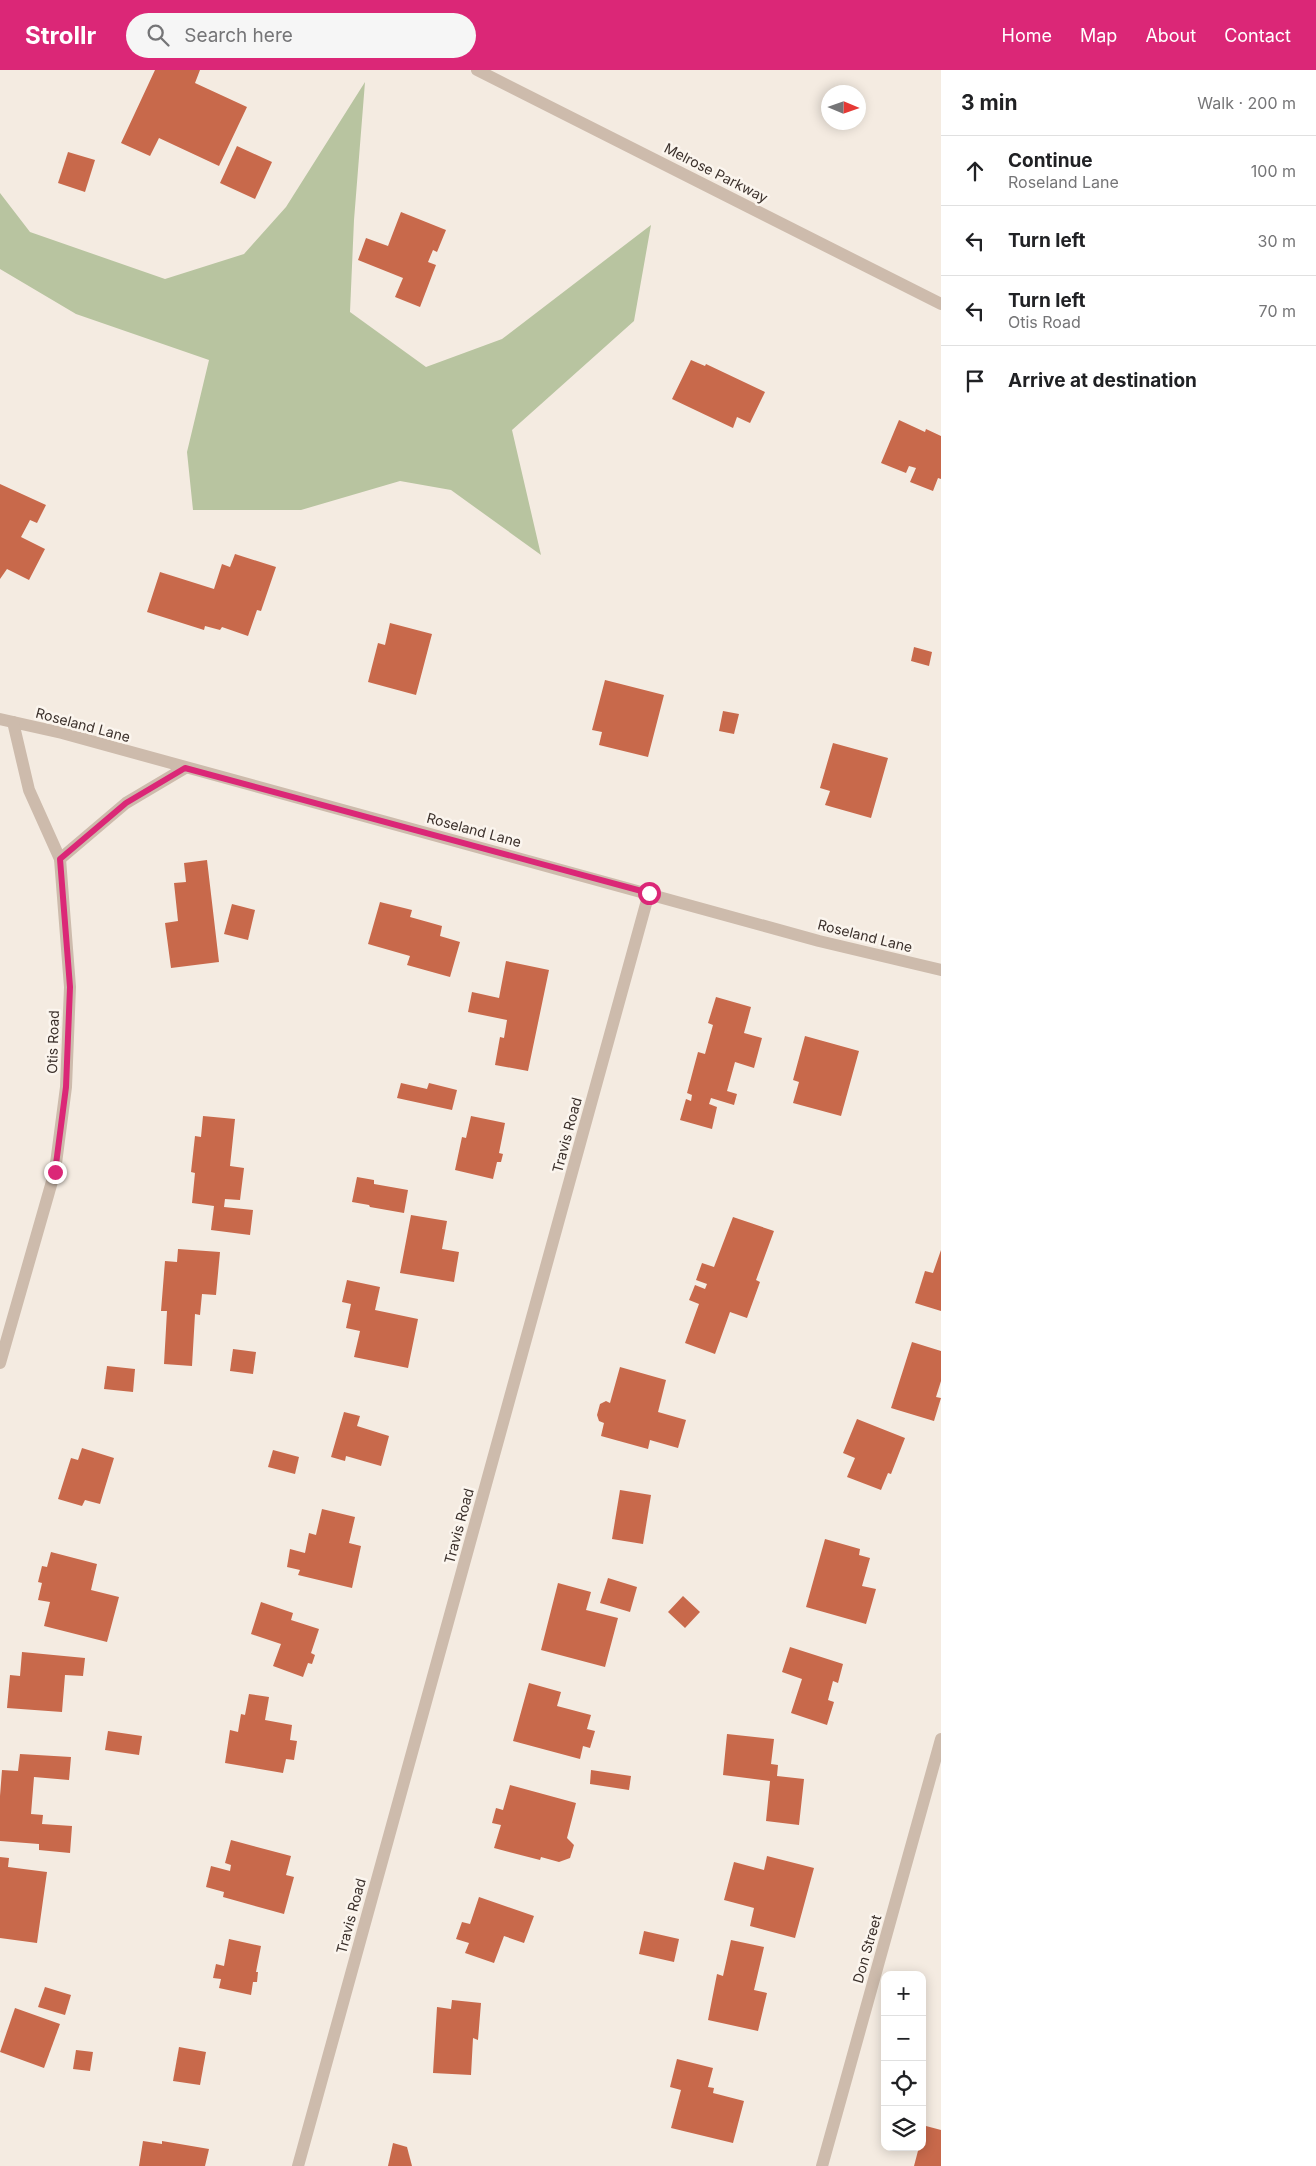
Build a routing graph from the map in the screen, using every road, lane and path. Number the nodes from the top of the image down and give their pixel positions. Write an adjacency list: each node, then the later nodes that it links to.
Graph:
1 (477, 70): 2 (street, Melrose Parkway)
2 (941, 304)
3 (0, 719): 4 (street, Roseland Lane)
4 (13, 722): 5 (street, Roseland Lane); 6 (street, Otis Road)
5 (185, 768): 6 (street); 7 (street, Roseland Lane)
6 (60, 859): 9 (street, Otis Road)
7 (649, 893): 8 (street, Roseland Lane); 11 (street, Travis Road)
8 (941, 970)
9 (0, 1363)
10 (941, 1739): 12 (street, Don Street)
11 (298, 2166)
12 (822, 2166)

